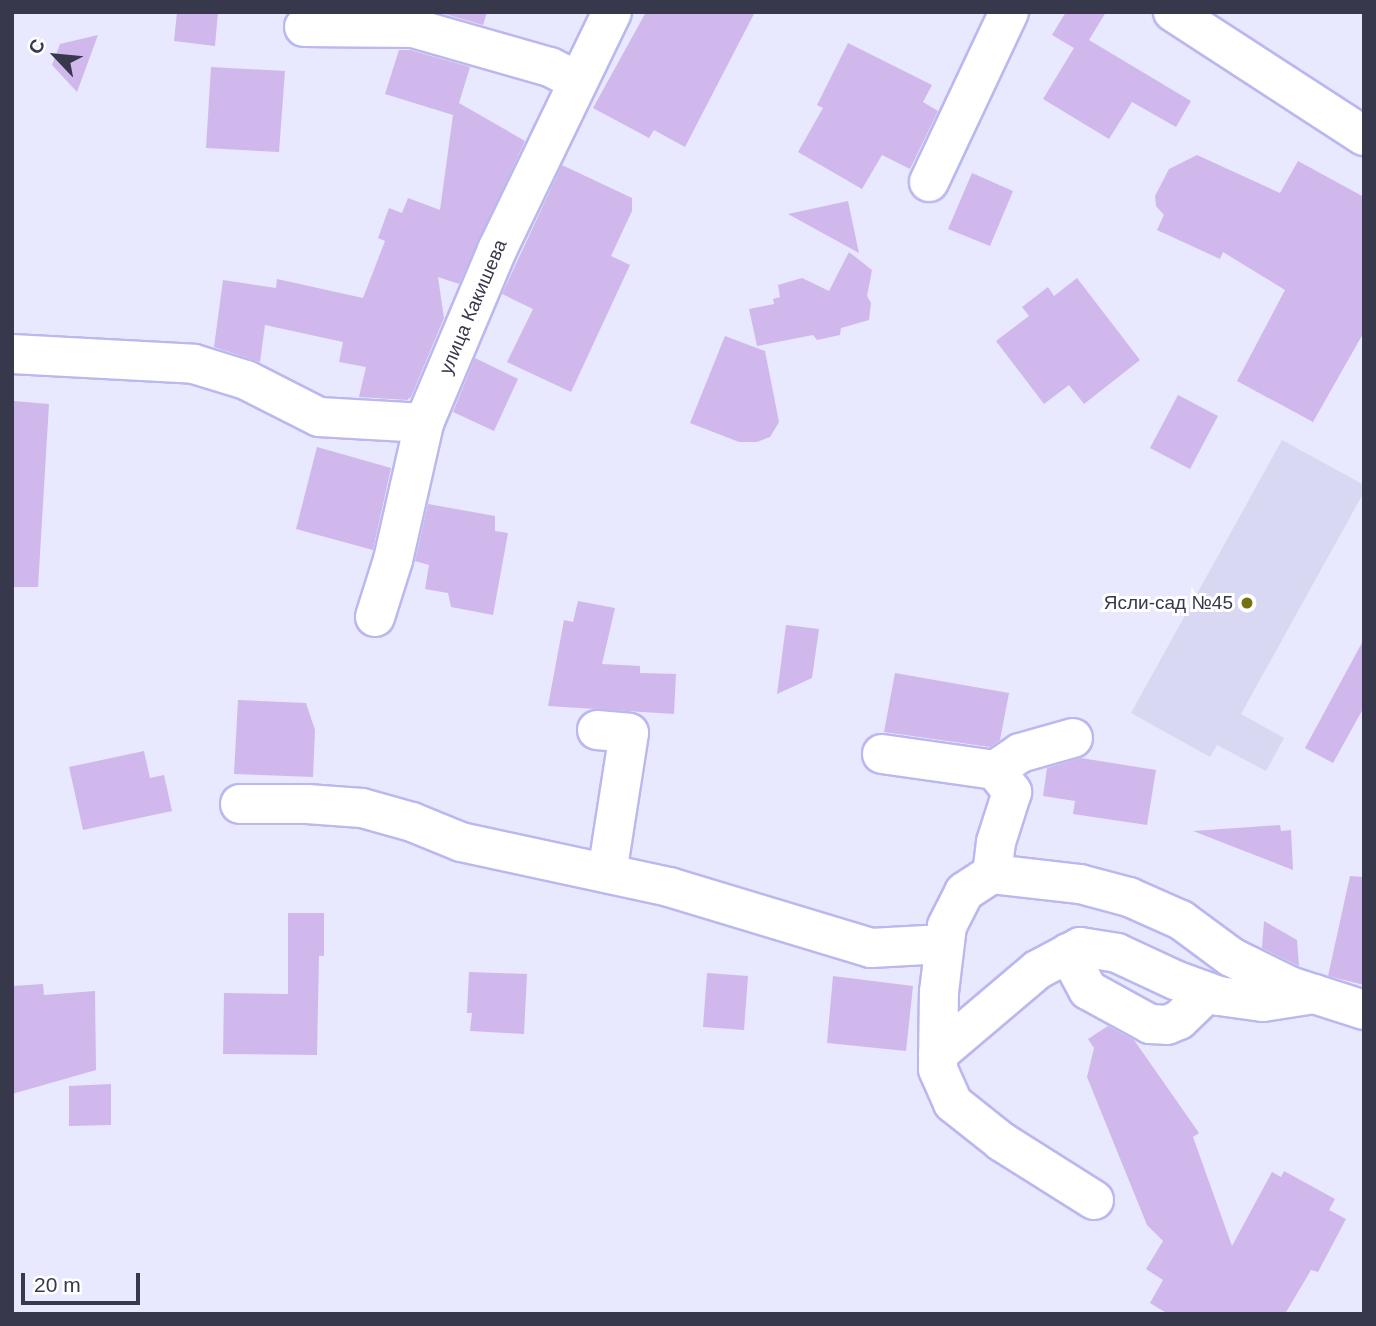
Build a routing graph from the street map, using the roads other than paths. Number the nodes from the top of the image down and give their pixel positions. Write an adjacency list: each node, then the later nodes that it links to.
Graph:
1 (612, 12): 5 (street, улица Какишева)
2 (1009, 12): 7 (street)
3 (1174, 12): 6 (street)
4 (304, 27): 5 (street)
5 (578, 81): 9 (street, улица Какишева)
6 (1364, 136)
7 (929, 182)
8 (12, 354): 9 (street)
9 (424, 423): 10 (street, улица Какишева)
10 (375, 617)
11 (597, 730): 16 (street)
12 (1073, 737): 14 (street)
13 (882, 754): 14 (street)
14 (995, 770): 17 (street)
15 (240, 804): 16 (street)
16 (607, 873): 18 (street)
17 (992, 874): 18 (street); 21 (street)
18 (944, 944): 23 (street)
19 (1068, 953): 20 (street); 20 (street); 23 (street)
20 (1208, 992): 21 (street)
21 (1316, 994): 22 (street)
22 (1364, 1010)
23 (938, 1054): 24 (street)
24 (1094, 1200)

